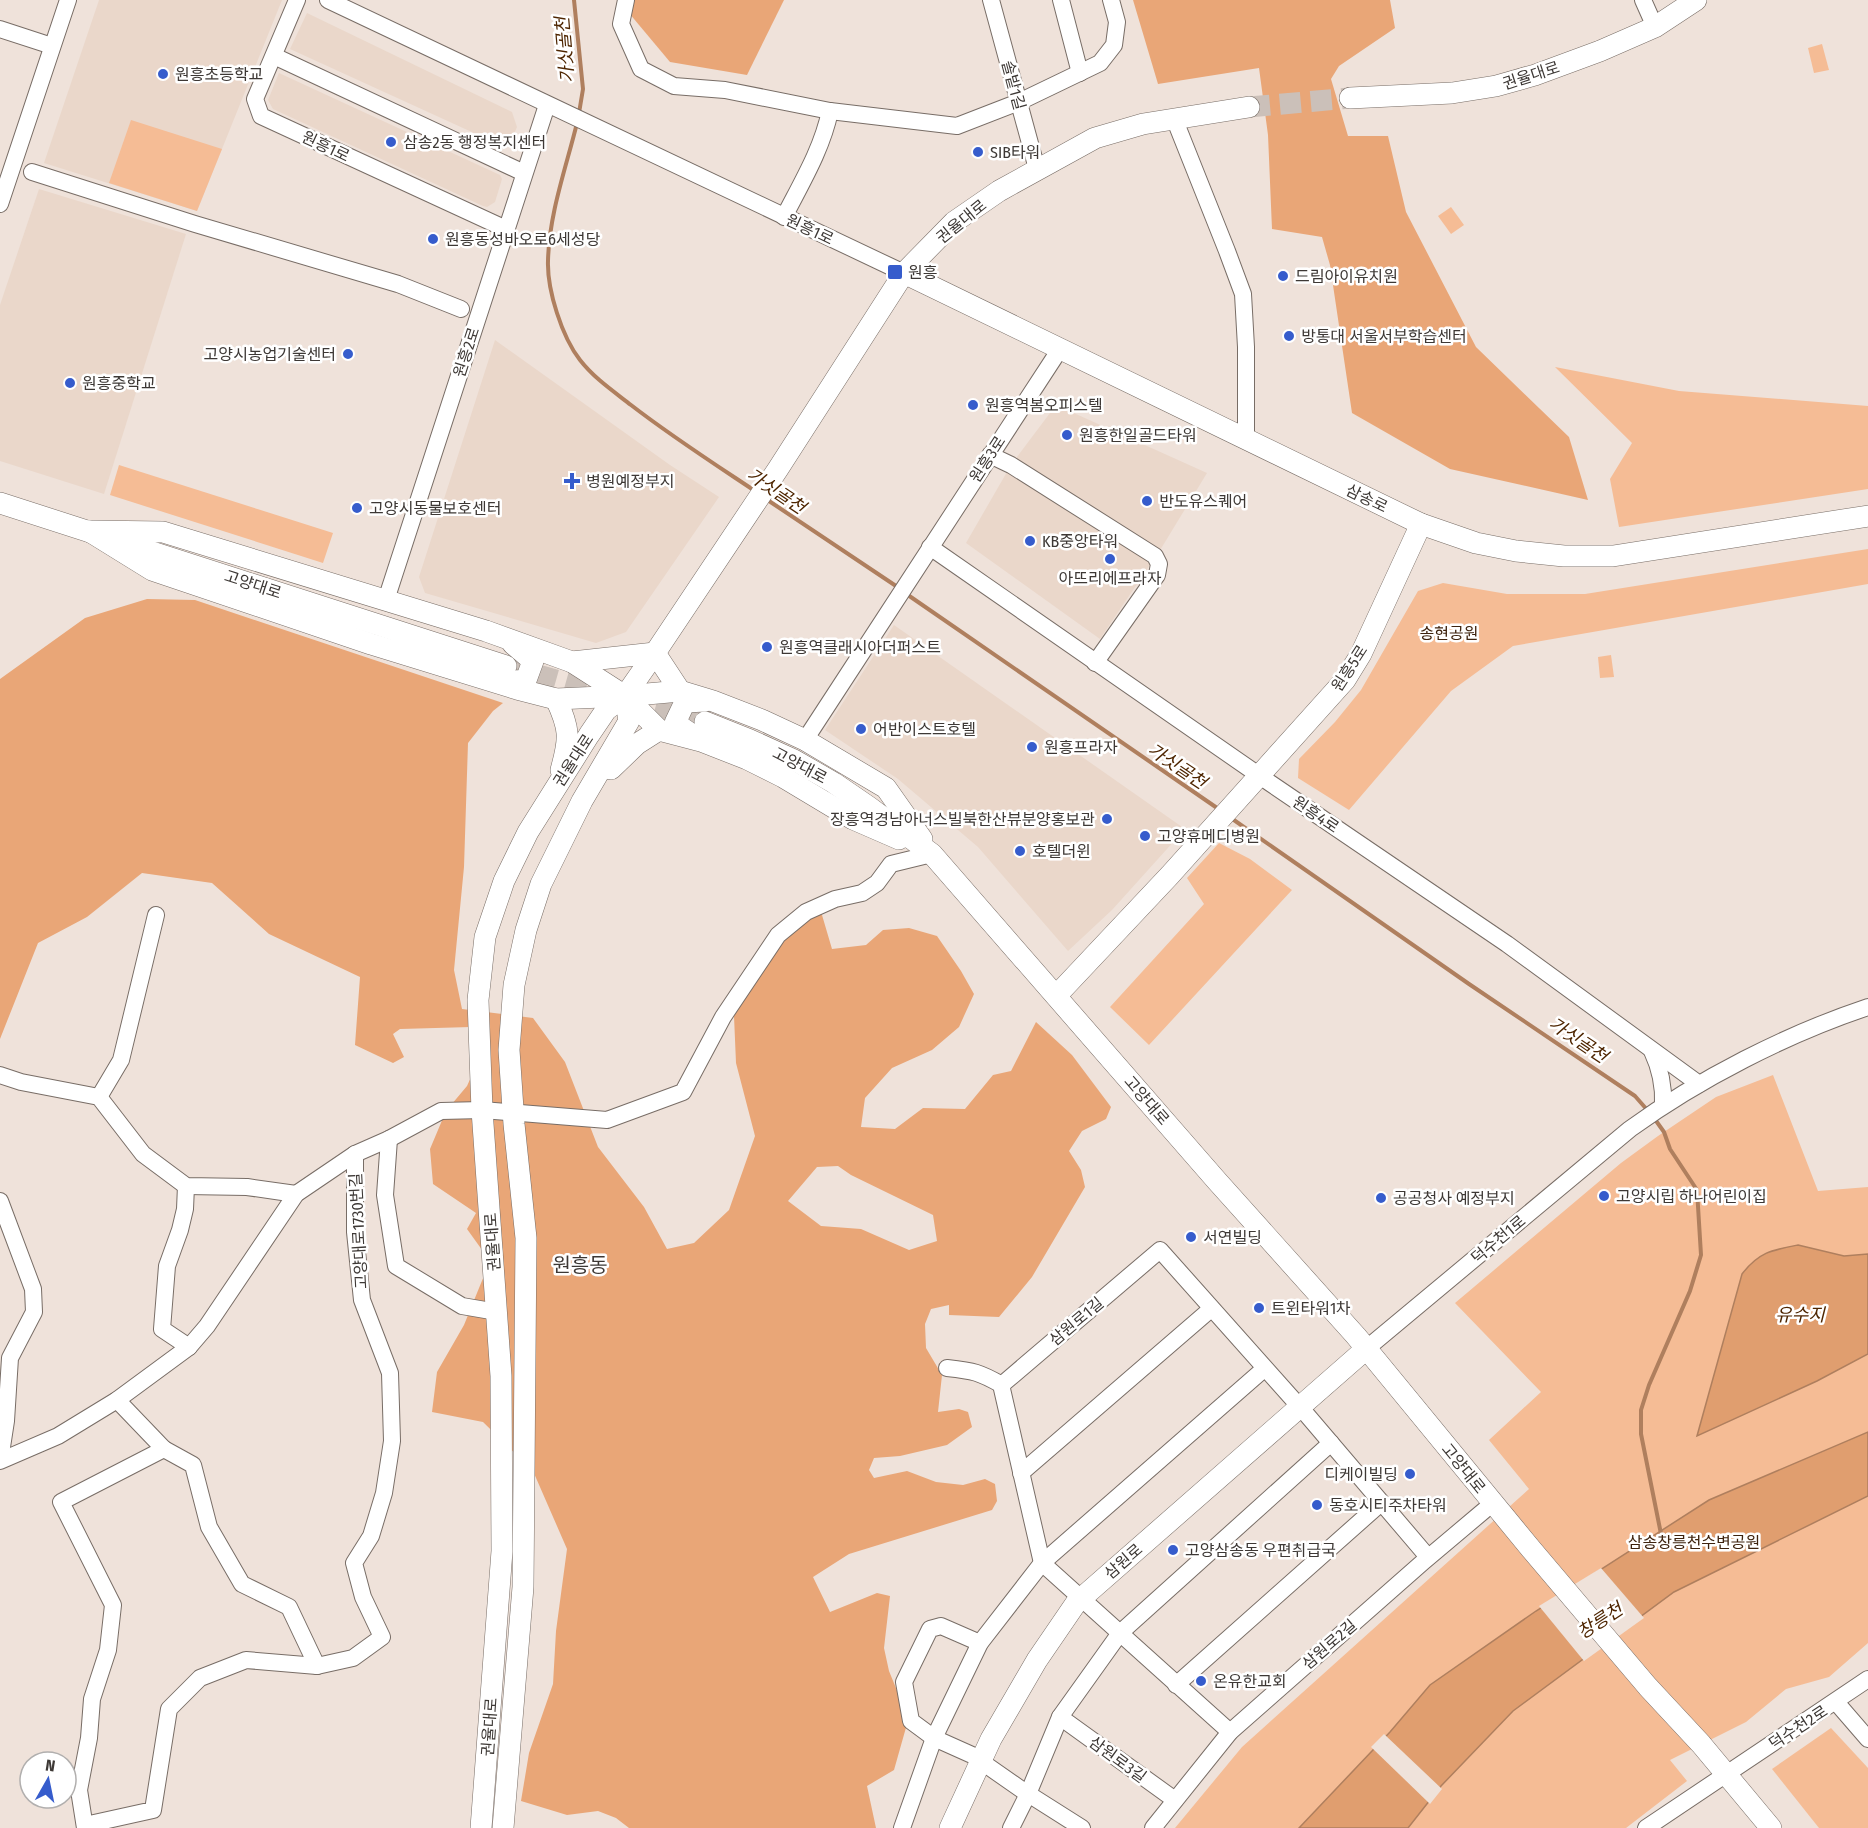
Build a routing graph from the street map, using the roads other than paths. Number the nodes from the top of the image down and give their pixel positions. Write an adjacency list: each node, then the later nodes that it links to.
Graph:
1 (68, 0): 12 (street)
2 (297, 0): 13 (street, 원흥1로)
3 (328, 0): 17 (street)
4 (626, 0): 19 (street)
5 (992, 0): 16 (street, 솔밭1길)
6 (1061, 0): 14 (street)
7 (1111, 0): 14 (street)
8 (1643, 0): 10 (street)
9 (1696, 0): 10 (main road, 권율대로)
10 (1655, 27): 15 (main road, 권율대로)
11 (0, 29): 12 (street)
12 (52, 46): 24 (street)
13 (274, 56): 23 (street); 26 (street, 원흥1로)
14 (1080, 73): 16 (street)
15 (1350, 98)
16 (1019, 102): 19 (street); 21 (street, 솔밭1길)
17 (547, 105): 23 (street, 원흥2로); 25 (street, 원흥1로)
18 (1249, 107): 20 (main road, 권율대로)
19 (830, 111): 25 (street)
20 (1174, 118): 21 (main road, 권율대로); 30 (street)
21 (1037, 169): 27 (main road, 권율대로)
22 (32, 172): 28 (street)
23 (524, 173): 26 (street, 원흥2로)
24 (0, 204)
25 (784, 217): 27 (street, 원흥1로)
26 (506, 229): 37 (street, 원흥2로)
27 (903, 273): 29 (main road, 삼송로); 39 (main road, 권율대로)
28 (461, 309)
29 (1060, 349): 30 (main road, 삼송로); 31 (street, 원흥3로)
30 (1246, 438): 34 (main road, 삼송로)
31 (990, 455): 36 (street, 원흥3로); 41 (street)
32 (0, 503): 35 (main road, 고양대로)
33 (1868, 516): 34 (main road, 삼송로)
34 (1421, 524): 50 (main road, 원흥5로)
35 (89, 531): 37 (main road); 42 (main road, 고양대로)
36 (930, 547): 41 (street, 원흥4로); 49 (street, 원흥3로)
37 (386, 600): 38 (main road)
38 (510, 640): 40 (main road); 42 (main road)
39 (655, 653): 40 (main road); 43 (main road); 44 (main road, 권율대로)
40 (572, 662): 44 (main road)
41 (1095, 663): 50 (street, 원흥4로)
42 (501, 674): 45 (main road, 고양대로)
43 (680, 691): 44 (main road, 고양대로); 46 (main road)
44 (625, 696): 45 (main road, 고양대로); 47 (main road); 51 (main road, 권율대로); 52 (main road, 권율대로)
45 (556, 699): 51 (main road)
46 (713, 701): 48 (main road); 49 (main road)
47 (659, 730): 48 (main road); 52 (main road)
48 (703, 732): 53 (main road, 고양대로)
49 (805, 740): 53 (main road)
50 (1252, 783): 55 (main road, 원흥5로); 57 (street, 원흥4로)
51 (555, 789): 62 (main road, 권율대로)
52 (582, 801): 63 (main road, 권율대로)
53 (932, 854): 55 (main road, 고양대로); 63 (street, 고양대로1730번길)
54 (156, 915): 60 (street)
55 (1057, 995): 72 (main road, 고양대로)
56 (1868, 1007): 59 (street)
57 (1651, 1050): 59 (street, 원흥4로); 61 (street)
58 (0, 1075): 60 (street)
59 (1699, 1084): 61 (street)
60 (99, 1097): 66 (street)
61 (1665, 1099): 72 (street, 덕수천1로)
62 (482, 1110): 63 (street, 고양대로1730번길); 64 (street, 고양대로1730번길); 70 (main road, 권율대로)
63 (513, 1113): 103 (main road, 권율대로)
64 (388, 1139): 65 (street, 고양대로1730번길); 70 (street, 고양대로1730번길)
65 (355, 1154): 67 (street, 고양대로1730번길); 89 (street, 고양대로1730번길)
66 (186, 1186): 67 (street); 71 (street)
67 (296, 1194): 71 (street, 고양대로1730번길)
68 (0, 1202): 80 (street)
69 (1211, 1310): 74 (street, 삼원로1길); 75 (street, 삼원로1길); 81 (street)
70 (497, 1312): 102 (main road, 권율대로)
71 (189, 1347): 76 (street, 고양대로1730번길)
72 (1366, 1349): 77 (main road, 삼원로); 83 (main road, 고양대로)
73 (947, 1368): 75 (street)
74 (1264, 1369): 77 (street, 삼원로1길); 85 (street)
75 (1002, 1385): 81 (street)
76 (117, 1400): 79 (street); 80 (street, 고양대로1730번길)
77 (1300, 1407): 78 (street); 86 (main road, 삼원로)
78 (1331, 1443): 82 (street); 87 (street)
79 (164, 1449): 89 (street); 101 (street, 고양대로1730번길)
80 (0, 1461)
81 (1021, 1473): 85 (street)
82 (1381, 1503): 84 (street); 91 (street)
83 (1492, 1503): 84 (street, 삼원로2길); 98 (main road, 고양대로)
84 (1428, 1557): 94 (street, 삼원로2길)
85 (1042, 1563): 86 (street); 88 (street)
86 (1081, 1598): 87 (street); 97 (main road, 삼원로)
87 (1120, 1633): 91 (street); 93 (street)
88 (980, 1643): 95 (street); 95 (street)
89 (317, 1666): 101 (street, 고양대로1730번길)
90 (1868, 1679): 92 (street, 덕수천2로)
91 (1176, 1685): 94 (street)
92 (1836, 1702): 96 (street); 98 (street, 덕수천2로)
93 (1060, 1717): 99 (street); 100 (street, 삼원로3길)
94 (1230, 1732): 100 (street)
95 (934, 1738): 97 (street); 104 (street)
96 (1868, 1739)
97 (979, 1761): 99 (street); 105 (main road, 삼원로)
98 (1726, 1773): 109 (street, 덕수천2로); 110 (main road)
99 (1028, 1794): 106 (street); 107 (street)
100 (1175, 1800): 108 (street)
101 (85, 1826)
102 (481, 1828)
103 (503, 1828)
104 (902, 1828)
105 (950, 1828)
106 (1011, 1828)
107 (1082, 1828)
108 (1153, 1828)
109 (1646, 1828)
110 (1771, 1828)

